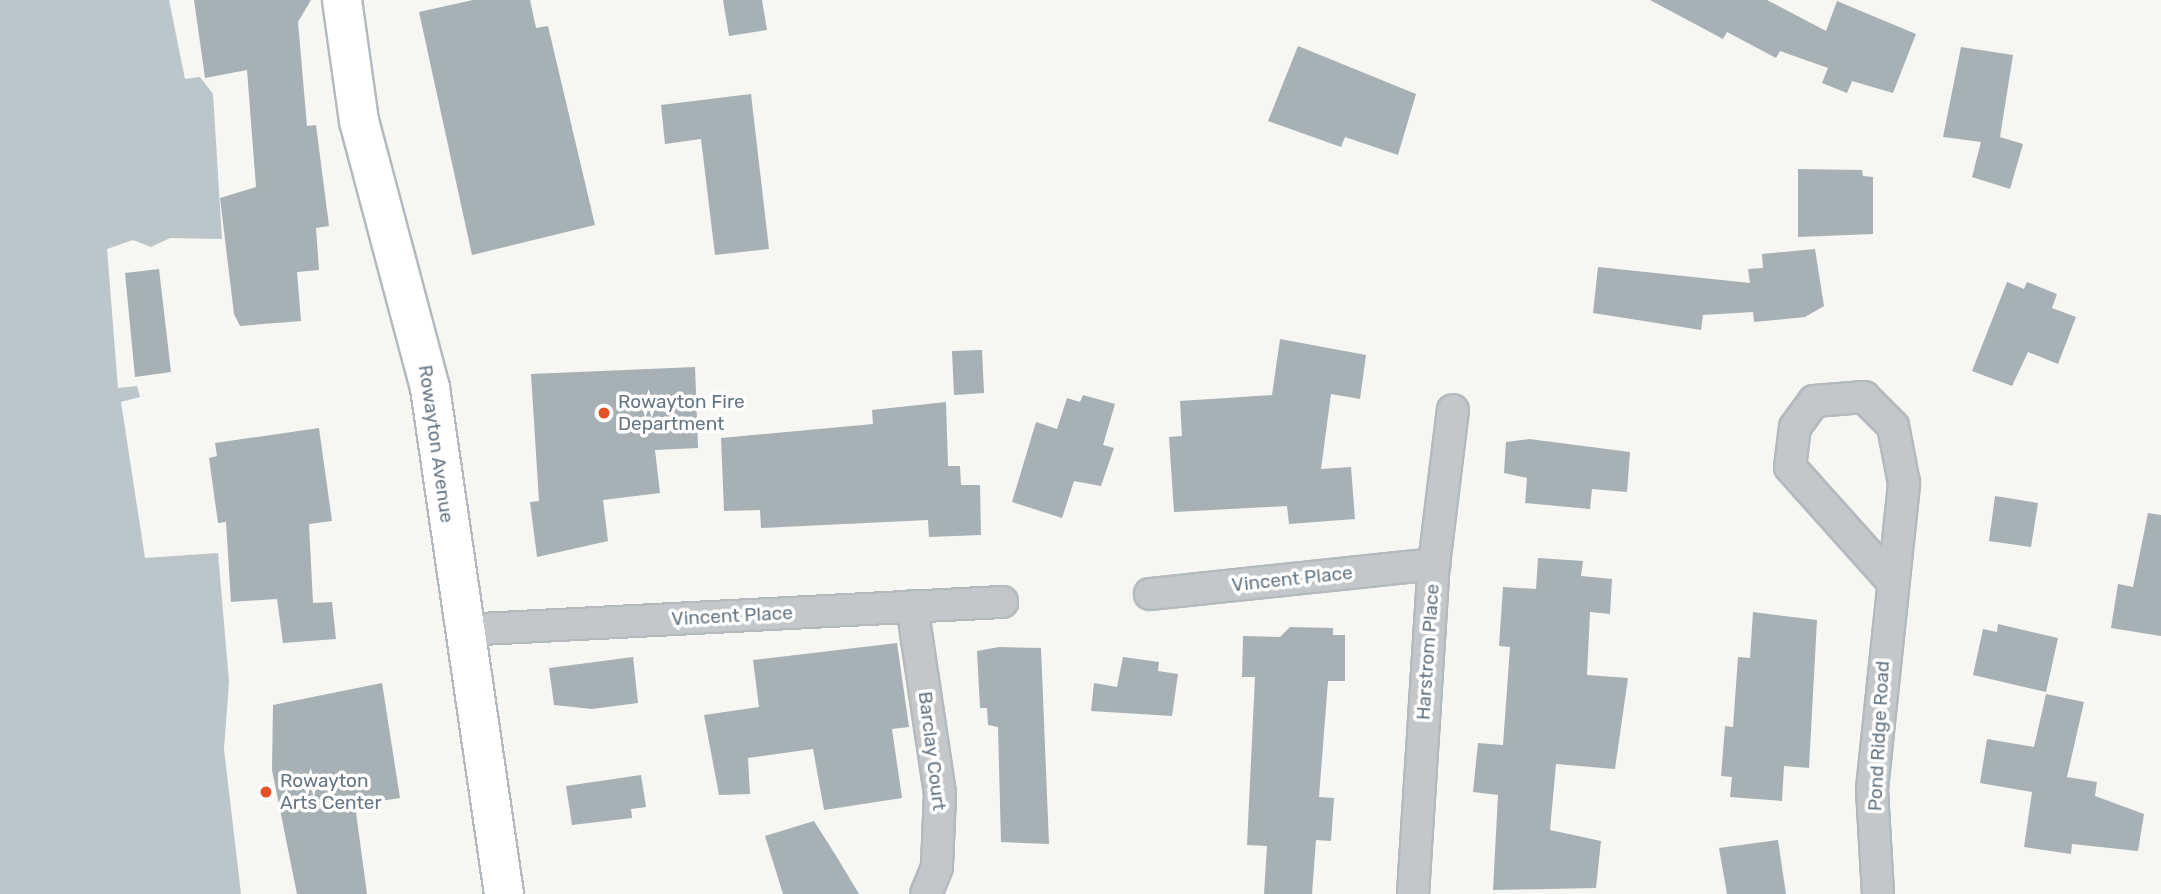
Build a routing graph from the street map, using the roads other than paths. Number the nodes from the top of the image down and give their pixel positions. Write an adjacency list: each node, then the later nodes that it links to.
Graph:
1 (342, 0): 8 (main road, Rowayton Avenue)
2 (1452, 410): 3 (street, Harstrom Place)
3 (1434, 564): 5 (street, Vincent Place); 11 (street, Harstrom Place)
4 (1890, 579): 4 (street, Pond Ridge Road); 12 (street, Pond Ridge Road)
5 (1150, 594)
6 (1002, 602): 7 (street, Vincent Place)
7 (912, 606): 8 (street, Vincent Place); 10 (street, Barclay Court)
8 (461, 630): 9 (main road, Rowayton Avenue)
9 (504, 894)
10 (926, 894)
11 (1413, 894)
12 (1878, 894)

